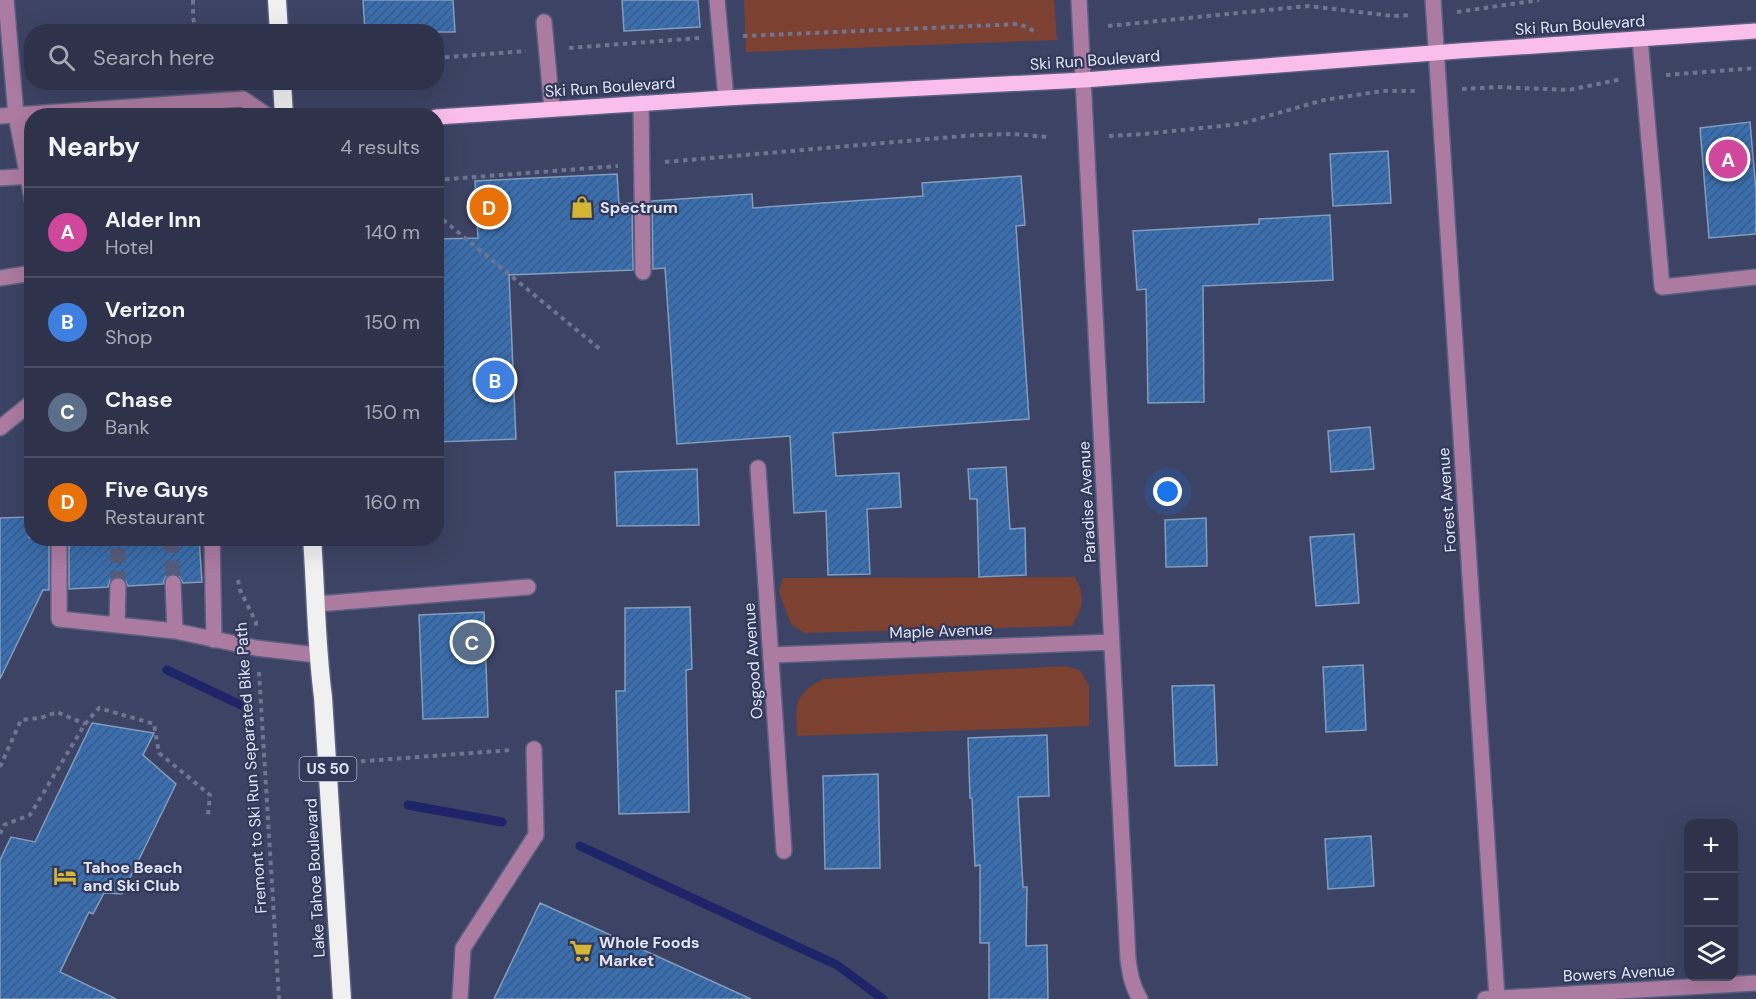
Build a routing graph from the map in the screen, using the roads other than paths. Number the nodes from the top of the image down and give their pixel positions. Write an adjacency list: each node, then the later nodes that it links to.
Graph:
1 (6, 0): 20 (street)
2 (277, 0): 7 (highway)
3 (717, 0): 13 (street)
4 (1079, 0): 11 (street, Paradise Avenue)
5 (1433, 0): 10 (street, Forest Avenue)
6 (544, 22): 18 (street)
7 (278, 24)
8 (1756, 31): 9 (main road, Ski Run Boulevard)
9 (1640, 39): 10 (main road, Ski Run Boulevard); 28 (street)
10 (1438, 53): 11 (main road, Ski Run Boulevard); 50 (street, Forest Avenue)
11 (1084, 80): 13 (main road, Ski Run Boulevard); 43 (street, Paradise Avenue)
12 (282, 90): 17 (highway)
13 (726, 98): 14 (main road, Ski Run Boulevard)
14 (641, 103): 18 (main road, Ski Run Boulevard); 26 (street)
15 (115, 108): 16 (street)
16 (256, 108)
17 (284, 108)
18 (552, 109): 22 (main road, Ski Run Boulevard)
19 (24, 114): 20 (street)
20 (16, 115): 21 (street); 23 (street)
21 (0, 116)
22 (444, 116)
23 (24, 150)
24 (24, 176): 25 (street)
25 (0, 178)
26 (643, 272)
27 (24, 274): 29 (street)
28 (1756, 277)
29 (0, 278)
30 (24, 408): 31 (street)
31 (0, 428)
32 (758, 468): 45 (street, Osgood Avenue)
33 (59, 546): 40 (street)
34 (212, 546): 42 (street)
35 (313, 546): 39 (highway, Lake Tahoe Boulevard / US 50)
36 (173, 584): 41 (street)
37 (118, 586): 40 (street)
38 (528, 586): 39 (street)
39 (317, 604): 44 (highway, Lake Tahoe Boulevard / US 50)
40 (117, 625): 41 (street)
41 (175, 631): 42 (street)
42 (214, 640): 44 (street)
43 (1112, 642): 45 (street, Maple Avenue); 53 (street, Paradise Avenue)
44 (317, 655): 51 (highway, Lake Tahoe Boulevard / US 50)
45 (771, 655): 47 (street, Osgood Avenue)
46 (534, 749): 52 (street)
47 (784, 851)
48 (1756, 983): 49 (street, Bowers Avenue)
49 (1706, 993): 50 (street, Bowers Avenue)
50 (1497, 998): 54 (street, Bowers Avenue)
51 (342, 999)
52 (460, 999)
53 (1140, 999)
54 (1485, 999)

